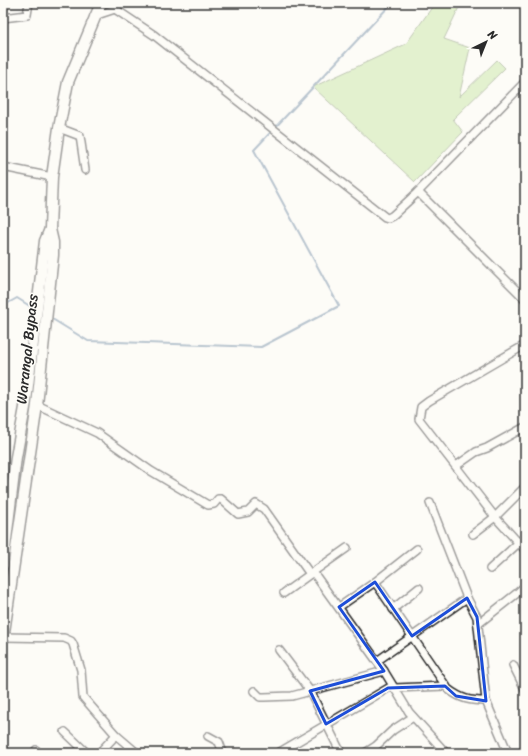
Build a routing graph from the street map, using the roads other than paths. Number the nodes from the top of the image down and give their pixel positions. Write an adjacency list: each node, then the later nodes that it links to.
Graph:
1 (29, 3): 6 (street)
2 (101, 3): 5 (main road, Warangal Bypass)
3 (121, 3): 4 (street)
4 (116, 9): 5 (street); 12 (street)
5 (94, 16): 8 (main road, Warangal Bypass)
6 (3, 18)
7 (525, 82): 12 (street)
8 (59, 128): 10 (street); 11 (main road, Warangal Bypass)
9 (3, 167): 11 (street)
10 (85, 170)
11 (52, 177): 13 (main road, Warangal Bypass)
12 (418, 192): 14 (street)
13 (45, 282): 16 (main road, Warangal Bypass); 28 (main road, Warangal Bypass)
14 (525, 299)
15 (525, 344): 18 (street)
16 (37, 405): 30 (street); 31 (main road, Warangal Bypass)
17 (525, 428): 18 (street)
18 (456, 466): 21 (street)
19 (525, 487): 21 (street)
20 (430, 503): 36 (street)
21 (495, 517): 22 (street); 24 (street)
22 (473, 534)
23 (525, 537): 24 (street)
24 (519, 542): 27 (street); 29 (street)
25 (347, 548): 30 (street)
26 (417, 549): 32 (street)
27 (525, 550)
28 (3, 565)
29 (490, 568)
30 (312, 573): 35 (street); 37 (street)
31 (7, 582): 41 (main road, Warangal Bypass)
32 (375, 582): 37 (street); 38 (street)
33 (525, 586): 39 (street)
34 (419, 588): 38 (street)
35 (284, 592)
36 (467, 598): 39 (street); 40 (street)
37 (339, 608): 43 (street)
38 (393, 609): 40 (street)
39 (478, 624): 51 (street)
40 (412, 636): 43 (street); 46 (street)
41 (3, 638): 55 (street)
42 (279, 650): 50 (street)
43 (377, 661): 45 (street)
44 (513, 665): 48 (street)
45 (384, 671): 47 (street); 50 (street)
46 (446, 686): 47 (street); 51 (street)
47 (393, 687): 52 (street); 53 (street)
48 (525, 689)
49 (254, 691): 50 (street)
50 (310, 692): 53 (street)
51 (486, 701): 65 (street)
52 (413, 716): 57 (street); 64 (street)
53 (326, 724): 62 (street); 63 (street)
54 (65, 732): 58 (street)
55 (116, 735): 59 (street); 60 (street)
56 (208, 736): 61 (street)
57 (442, 752)
58 (86, 753)
59 (99, 753)
60 (137, 753)
61 (223, 753)
62 (278, 753)
63 (341, 753)
64 (365, 753)
65 (508, 753)

